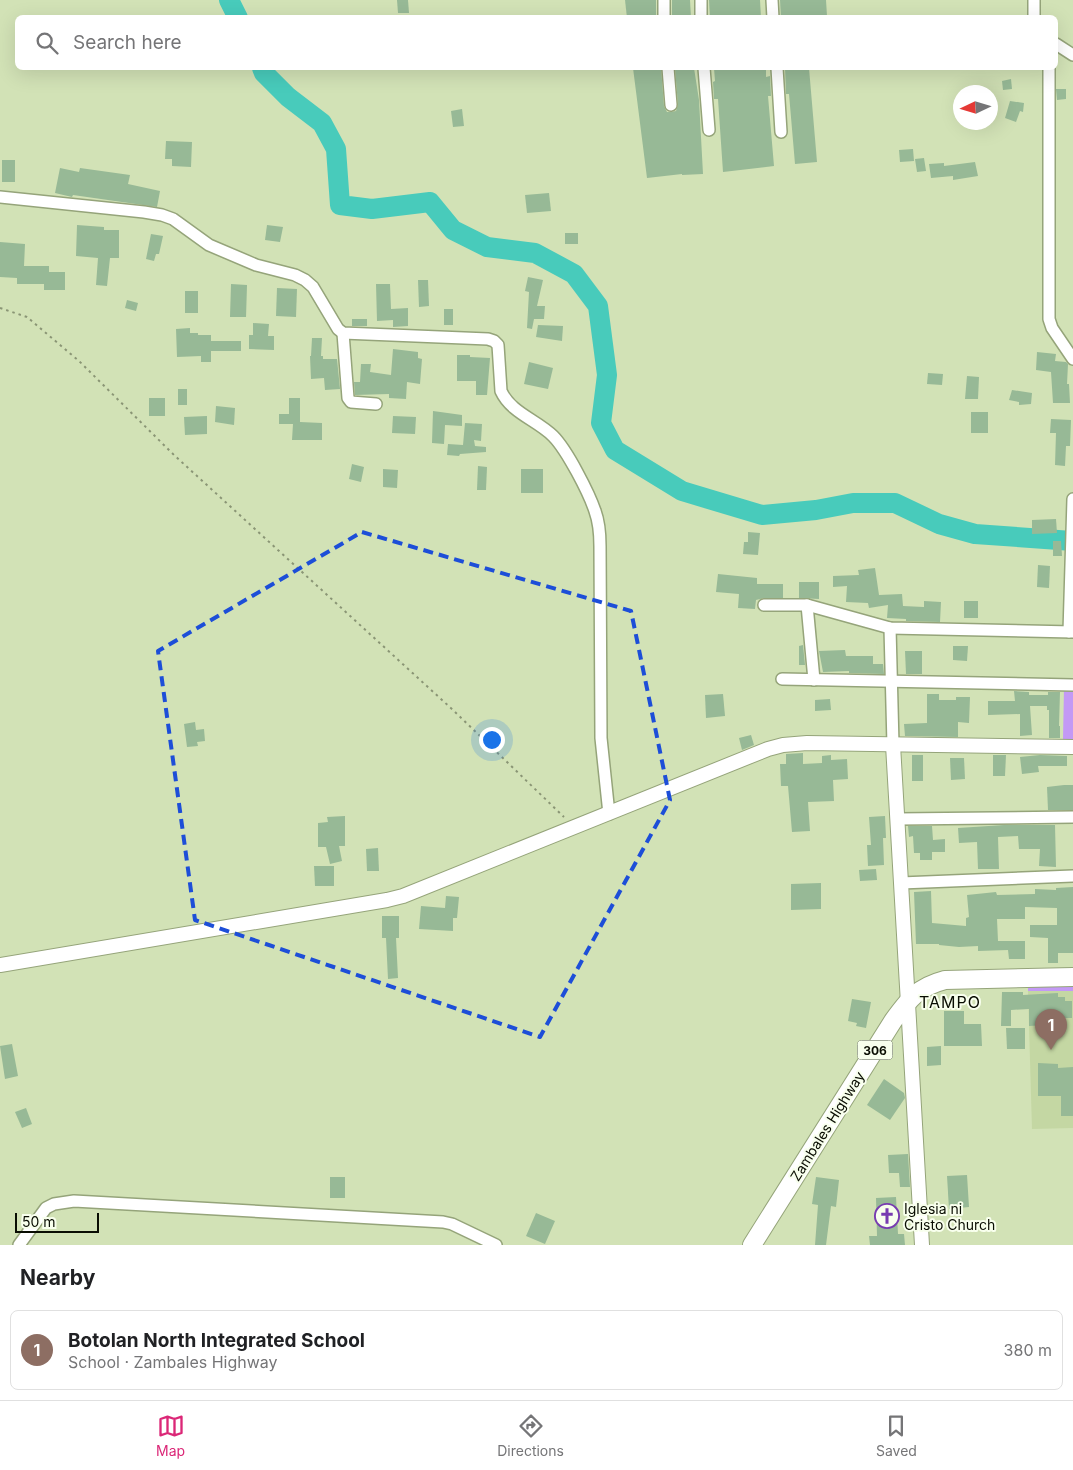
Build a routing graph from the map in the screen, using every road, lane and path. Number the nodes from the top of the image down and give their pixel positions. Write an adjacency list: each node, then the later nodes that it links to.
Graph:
1 (664, 0): 5 (street)
2 (701, 0): 6 (street)
3 (772, 0): 7 (street)
4 (1034, 0): 8 (street)
5 (664, 15)
6 (701, 15)
7 (774, 15)
8 (1034, 15)
9 (1058, 45): 10 (street)
10 (1073, 55)
11 (668, 70): 15 (street)
12 (704, 70): 16 (street)
13 (777, 70): 17 (street)
14 (1049, 70): 21 (street)
15 (671, 105)
16 (709, 130)
17 (781, 132)
18 (0, 198): 20 (street)
19 (0, 308): 39 (path)
20 (343, 333): 22 (street); 36 (street)
21 (1073, 359)
22 (376, 404)
23 (1073, 499): 24 (street)
24 (1072, 527): 25 (street)
25 (1072, 555): 29 (street)
26 (764, 605): 27 (street)
27 (807, 606): 28 (street); 31 (street)
28 (890, 628): 29 (street); 32 (street)
29 (1071, 632)
30 (782, 679): 31 (street)
31 (814, 680): 32 (street)
32 (891, 682): 33 (street); 34 (street)
33 (1073, 685)
34 (893, 745): 35 (street); 36 (street); 38 (street)
35 (1073, 747)
36 (609, 814): 39 (street)
37 (1073, 816): 38 (street)
38 (898, 819): 41 (street)
39 (575, 827): 42 (street)
40 (1073, 876): 41 (street)
41 (901, 883): 44 (street)
42 (0, 965)
43 (1073, 977): 44 (main road, Zambales Highway / 306)
44 (907, 1001): 47 (main road, Zambales Highway / 306); 48 (street)
45 (19, 1245): 46 (street)
46 (496, 1245)
47 (752, 1245)
48 (922, 1245)

